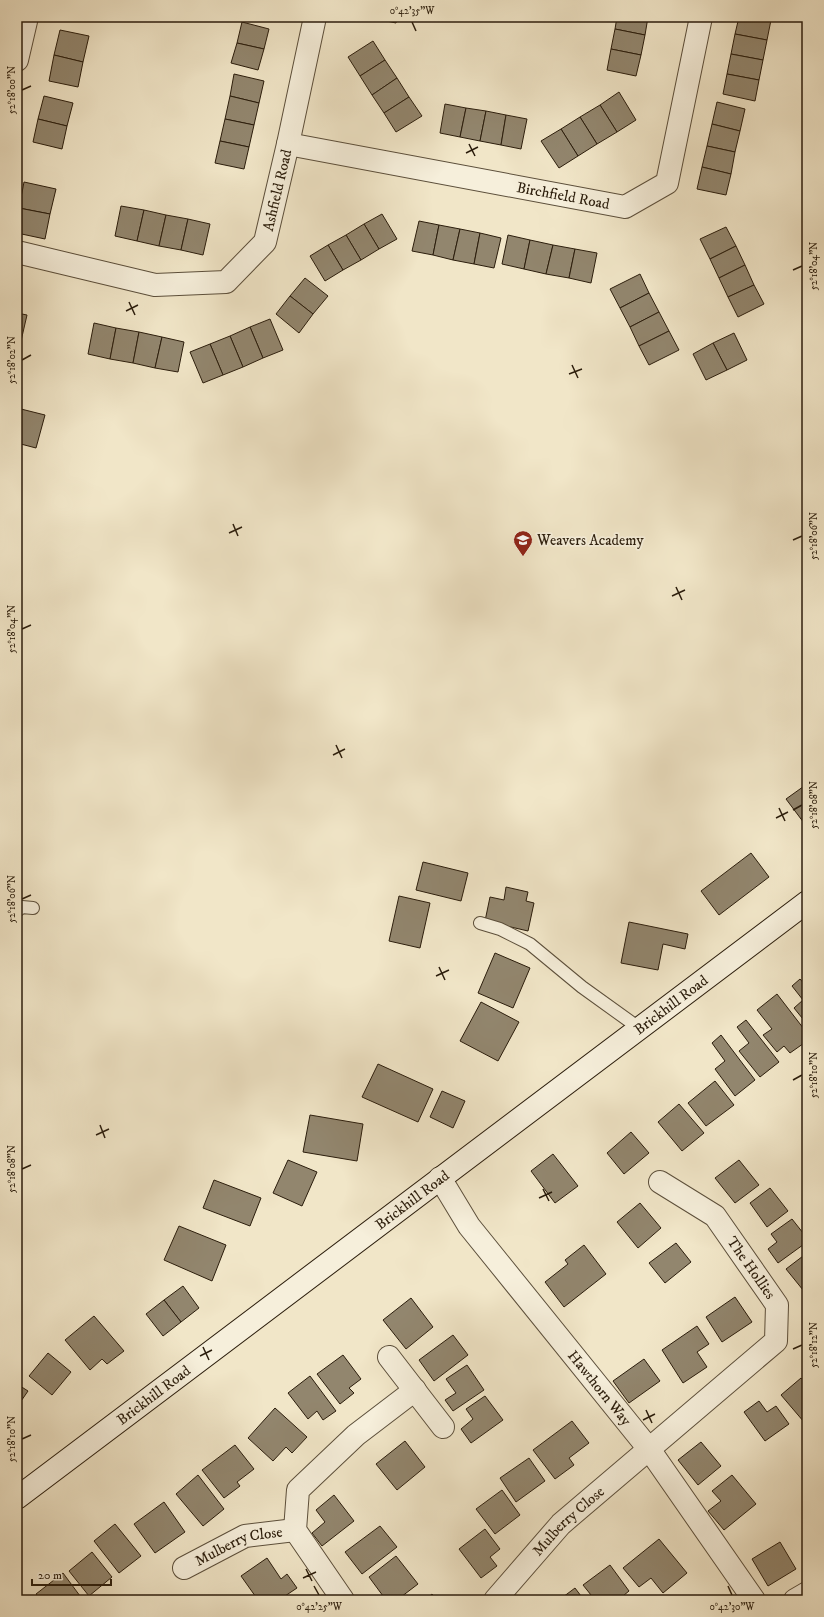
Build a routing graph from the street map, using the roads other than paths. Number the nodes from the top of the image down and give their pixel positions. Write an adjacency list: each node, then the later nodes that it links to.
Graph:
1 (27, 17): 4 (street)
2 (315, 17): 5 (street, Ashfield Road)
3 (701, 17): 5 (street, Birchfield Road)
4 (17, 60)
5 (288, 144): 6 (street, Ashfield Road)
6 (17, 252)
7 (807, 902): 11 (street, Brickhill Road)
8 (33, 908): 9 (lane)
9 (17, 911)
10 (480, 924): 11 (lane)
11 (639, 1028): 12 (street, Brickhill Road)
12 (440, 1178): 17 (street, Hawthorn Way); 18 (street, Brickhill Road)
13 (660, 1182): 17 (street, The Hollies)
14 (390, 1357): 15 (street)
15 (415, 1390): 16 (street); 19 (street, Mulberry Close)
16 (443, 1427)
17 (649, 1449): 23 (street, Mulberry Close); 24 (street, Hawthorn Way)
18 (17, 1498)
19 (295, 1530): 20 (street, Mulberry Close); 22 (street, Mulberry Close)
20 (184, 1568)
21 (807, 1593): 25 (street)
22 (344, 1600)
23 (495, 1600)
24 (754, 1600)
25 (795, 1600)

